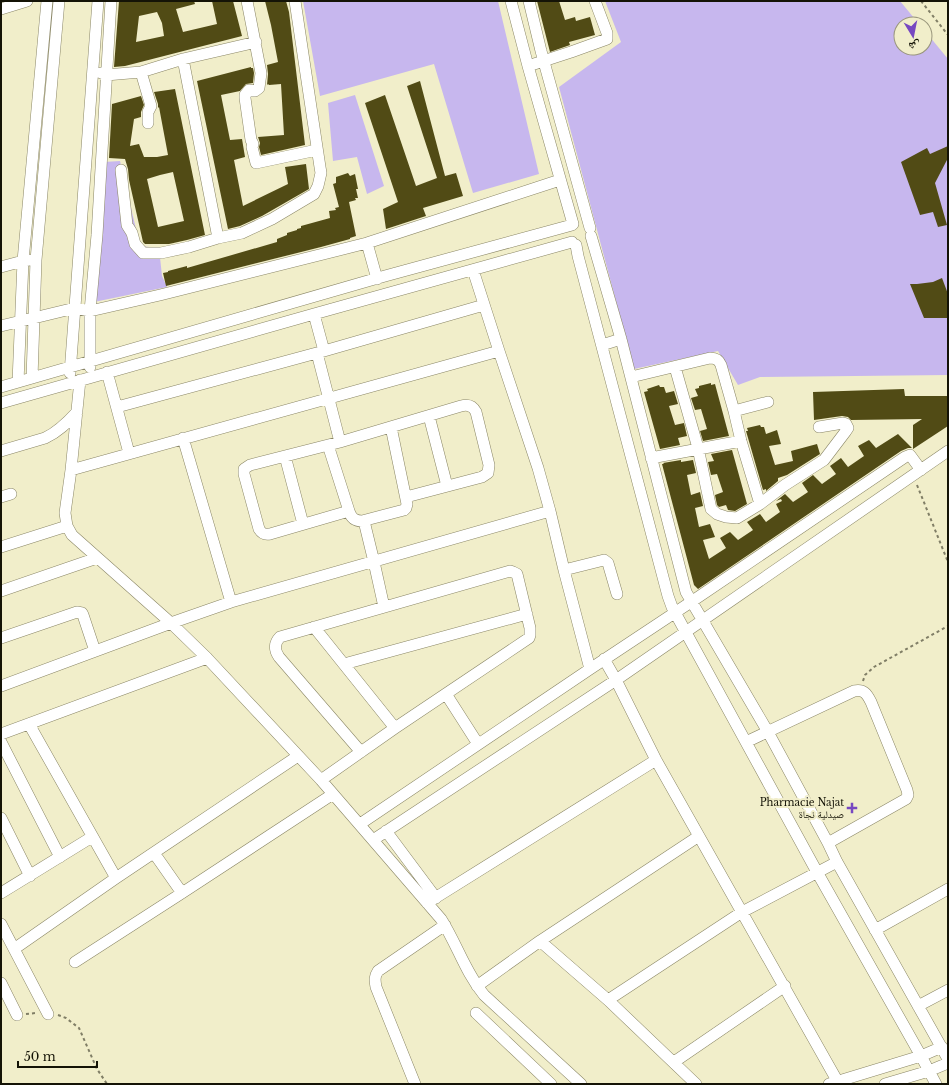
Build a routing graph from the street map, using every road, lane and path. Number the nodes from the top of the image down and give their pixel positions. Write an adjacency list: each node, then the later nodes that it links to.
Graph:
1 (27, 1): 12 (street)
2 (47, 1): 33 (street)
3 (58, 1): 32 (street)
4 (98, 1): 18 (street)
5 (111, 1): 20 (street)
6 (247, 1): 14 (street)
7 (295, 1): 22 (street)
8 (511, 1): 17 (street)
9 (529, 1): 16 (street)
10 (595, 1): 16 (street)
11 (921, 1): 13 (path)
12 (1, 9)
13 (948, 35)
14 (256, 42): 15 (street); 22 (street)
15 (183, 59): 19 (street); 29 (street)
16 (544, 61): 17 (street); 26 (street)
17 (528, 66): 24 (street)
18 (93, 70): 20 (street); 28 (street)
19 (141, 72): 20 (street); 21 (street)
20 (106, 75): 27 (street)
21 (148, 123)
22 (317, 150): 29 (street)
23 (121, 170): 29 (street)
24 (560, 180): 25 (street); 30 (street)
25 (572, 225): 26 (street); 31 (street); 36 (street)
26 (590, 232): 31 (street); 46 (street)
27 (97, 235): 28 (street); 41 (street)
28 (81, 236): 40 (street)
29 (218, 238)
30 (367, 243): 36 (street); 41 (street)
31 (574, 243): 35 (street); 47 (street)
32 (36, 260): 33 (street); 43 (street)
33 (23, 261): 34 (street); 44 (street)
34 (1, 267)
35 (473, 270): 37 (street); 39 (street)
36 (376, 279): 37 (street); 38 (street); 50 (street)
37 (389, 293): 38 (street)
38 (372, 298): 42 (street)
39 (484, 305): 48 (street); 49 (street)
40 (76, 308): 41 (street); 43 (street); 51 (street)
41 (90, 311): 50 (street)
42 (314, 314): 49 (street); 53 (street)
43 (34, 318): 44 (street); 55 (street)
44 (20, 322): 45 (street); 57 (street)
45 (1, 326)
46 (621, 339): 47 (street); 54 (street)
47 (602, 345): 80 (street)
48 (499, 351): 60 (street); 86 (street)
49 (320, 352): 60 (street); 63 (street)
50 (90, 361): 51 (street); 56 (street)
51 (70, 367): 55 (street); 58 (street)
52 (675, 367): 54 (street); 64 (street); 73 (street)
53 (107, 372): 56 (street); 63 (street)
54 (630, 377): 78 (street)
55 (32, 378): 57 (street)
56 (85, 379): 58 (street); 65 (street)
57 (18, 382): 59 (street)
58 (69, 384): 62 (street)
59 (1, 387)
60 (328, 398): 69 (street); 71 (street)
61 (768, 402): 64 (street)
62 (1, 403)
63 (117, 407): 76 (street)
64 (734, 411): 70 (street)
65 (77, 412): 74 (street); 79 (street)
66 (429, 416): 67 (street); 82 (street); 82 (street)
67 (391, 427): 71 (street); 83 (street)
68 (818, 427): 84 (street)
69 (183, 438): 76 (street); 97 (street)
70 (741, 441): 73 (street); 84 (street)
71 (340, 442): 72 (street)
72 (328, 445): 77 (street); 85 (street)
73 (698, 448): 78 (street); 84 (street)
74 (1, 451)
75 (948, 451): 81 (street)
76 (129, 453): 79 (street)
77 (285, 456): 88 (street); 88 (street)
78 (652, 463): 80 (street); 98 (street)
79 (71, 470): 89 (street)
80 (636, 472): 100 (street)
81 (917, 472): 93 (path); 98 (street); 102 (street)
82 (447, 486): 83 (street)
83 (406, 498): 87 (street)
84 (760, 504)
85 (349, 511): 87 (street); 88 (street)
86 (550, 511): 92 (street); 94 (street)
87 (364, 521): 92 (street)
88 (303, 524)
89 (67, 526): 90 (street); 91 (street)
90 (1, 548)
91 (97, 558): 95 (street); 103 (street)
92 (374, 562): 97 (street); 99 (street)
93 (948, 562)
94 (564, 570): 96 (street); 112 (street)
95 (1, 591)
96 (617, 594)
97 (231, 602): 103 (street)
98 (691, 602): 100 (street); 102 (street)
99 (384, 607): 101 (street); 105 (street)
100 (675, 612): 106 (street); 110 (street)
101 (527, 614): 111 (street); 116 (street)
102 (702, 620): 106 (street); 119 (street)
103 (171, 623): 108 (street); 109 (street)
104 (948, 626): 115 (path)
105 (314, 627): 111 (street); 124 (street)
106 (686, 631): 113 (street); 122 (street)
107 (1, 638): 108 (street)
108 (95, 651): 114 (street)
109 (206, 658): 117 (street); 125 (street)
110 (604, 659): 112 (street); 113 (street)
111 (344, 664): 118 (street)
112 (590, 668): 123 (street)
113 (616, 680): 126 (street); 131 (street)
114 (1, 686)
115 (860, 690): 119 (street); 135 (street)
116 (446, 694): 118 (street); 123 (street)
117 (29, 724): 120 (street); 133 (street)
118 (395, 728): 124 (street)
119 (768, 732): 122 (street); 135 (street)
120 (1, 734)
121 (1, 742): 137 (street)
122 (746, 742): 139 (street)
123 (478, 744): 130 (street)
124 (361, 752): 127 (street)
125 (298, 756): 127 (street); 136 (street)
126 (656, 760): 132 (street); 145 (street)
127 (321, 780): 128 (street)
128 (333, 794): 130 (street); 143 (street)
129 (1, 818): 140 (street)
130 (360, 824): 134 (street)
131 (386, 831): 134 (street); 145 (street)
132 (699, 836): 146 (street); 150 (street)
133 (92, 837): 137 (street); 141 (street)
134 (373, 840): 145 (street)
135 (828, 843): 138 (street)
136 (154, 853): 141 (street); 143 (street)
137 (60, 857): 140 (street)
138 (837, 862): 139 (street); 149 (street)
139 (817, 872): 146 (street); 163 (street)
140 (30, 876): 144 (street)
141 (116, 878): 151 (street)
142 (948, 889): 149 (street)
143 (182, 893): 152 (street)
144 (1, 894)
145 (431, 900): 148 (street)
146 (742, 912): 155 (street); 157 (street)
147 (1, 924): 151 (street)
148 (445, 924): 154 (street); 171 (street)
149 (875, 930): 158 (street)
150 (540, 941): 154 (street); 157 (street)
151 (14, 949): 160 (street)
152 (74, 962)
153 (1, 983): 161 (street)
154 (477, 986): 172 (street)
155 (785, 986): 165 (street); 169 (street)
156 (948, 990): 158 (street)
157 (608, 1000): 165 (street)
158 (918, 1006): 162 (street)
159 (476, 1013): 168 (street)
160 (48, 1014): 161 (path); 170 (path)
161 (17, 1015)
162 (942, 1047): 163 (street); 164 (street)
163 (921, 1056): 167 (street); 169 (street)
164 (948, 1059)
165 (674, 1062): 173 (street)
166 (948, 1063): 167 (street)
167 (929, 1071): 174 (street); 175 (street)
168 (546, 1083)
169 (835, 1083)
170 (106, 1084)
171 (415, 1084)
172 (581, 1084)
173 (696, 1084)
174 (885, 1084)
175 (936, 1084)

